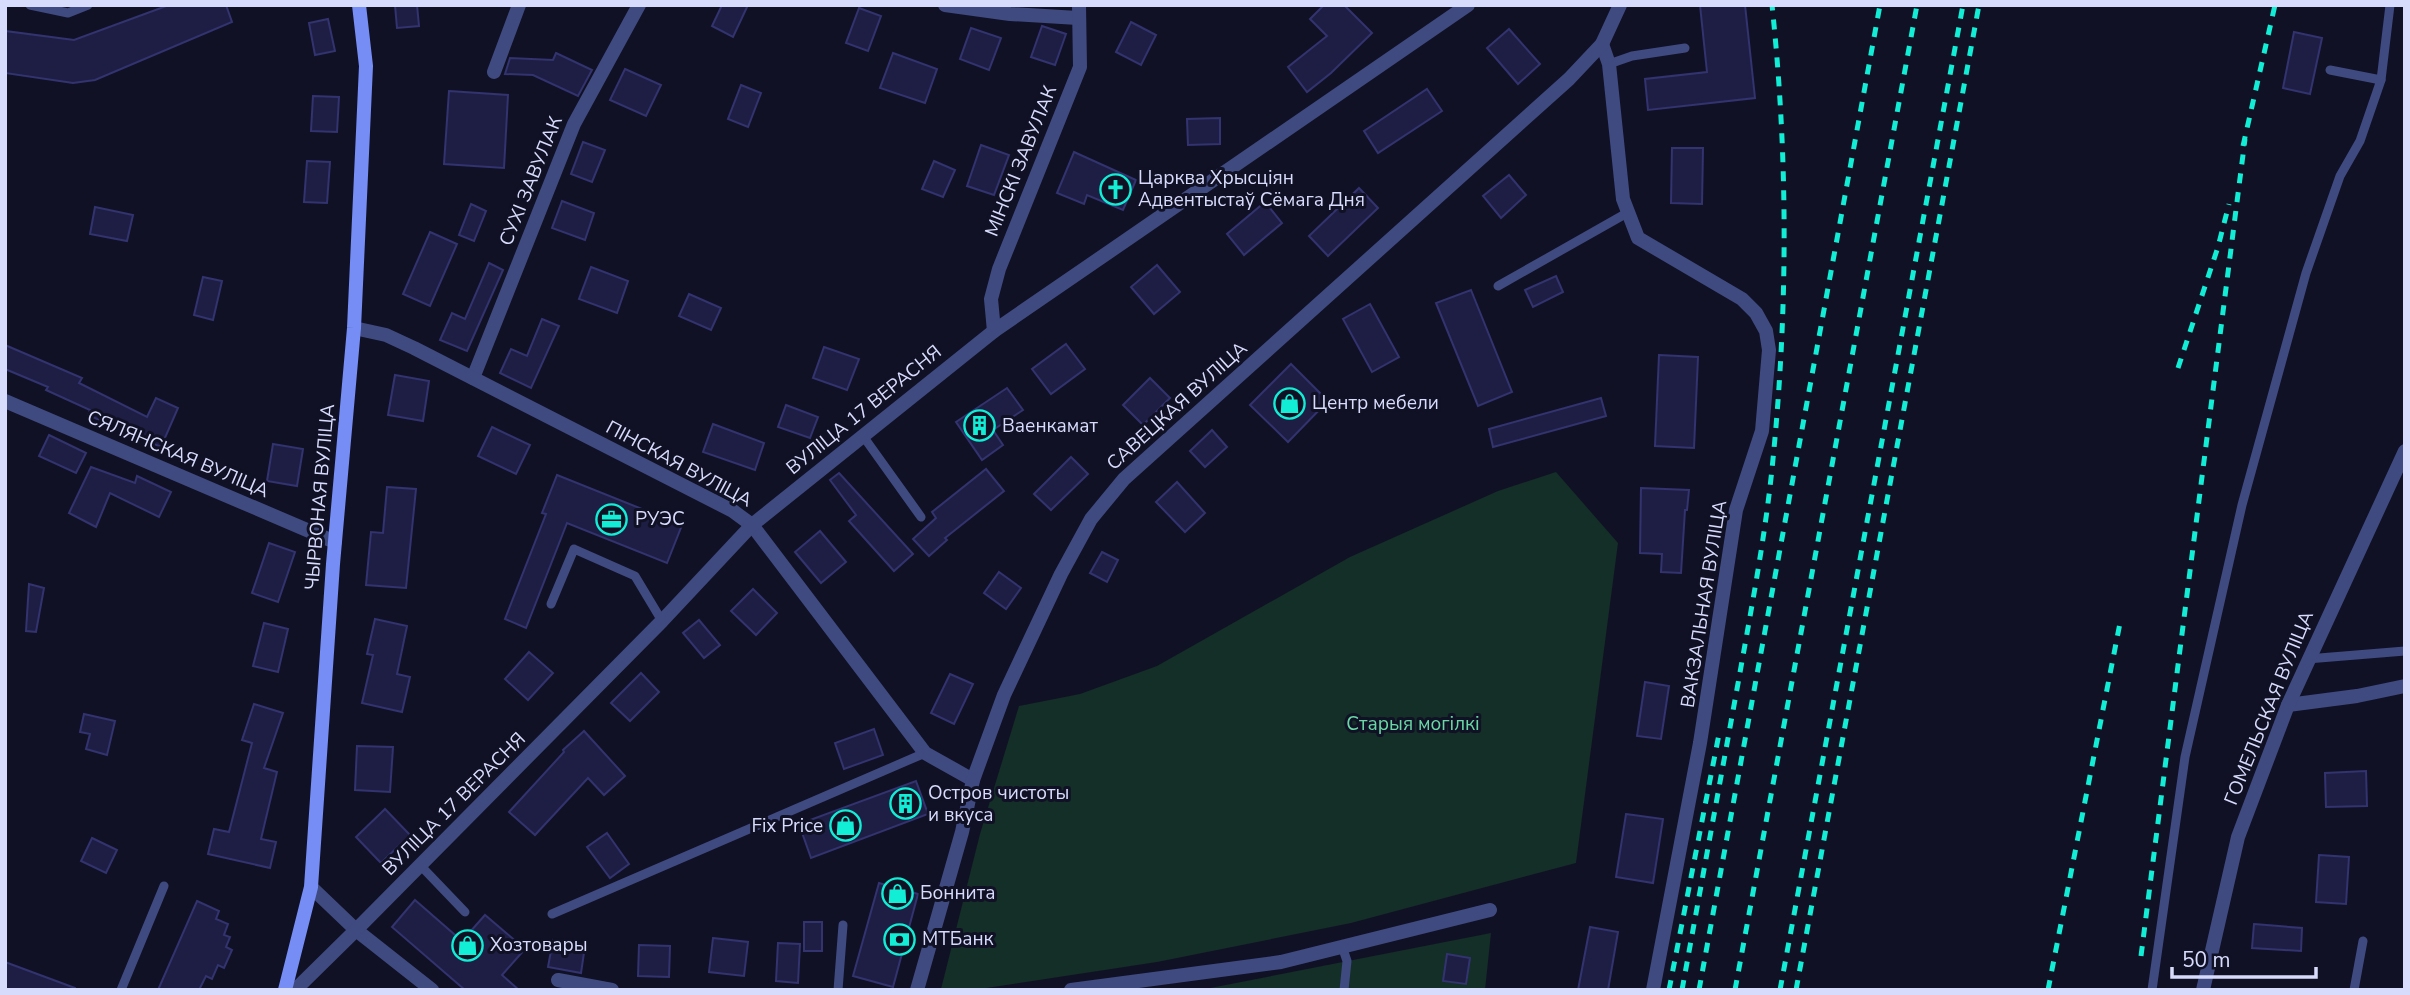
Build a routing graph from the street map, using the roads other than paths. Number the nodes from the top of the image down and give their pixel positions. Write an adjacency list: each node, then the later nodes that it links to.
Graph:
1 (30, 5): 2 (lane)
2 (88, 5)
3 (359, 5): 19 (main road, ЧЫРВОНАЯ ВУЛІЦА)
4 (519, 5): 15 (street)
5 (639, 5): 21 (street, СУХІ ЗАВУЛАК)
6 (945, 5): 10 (street)
7 (1468, 5): 20 (street, ВУЛІЦА 17 ВЕРАСНЯ)
8 (1620, 5): 11 (street, САВЕЦКАЯ ВУЛІЦА)
9 (2390, 5): 16 (lane)
10 (1079, 11): 20 (street, МІНСКІ ЗАВУЛАК)
11 (1602, 44): 13 (street, ВАКЗАЛЬНАЯ ВУЛІЦА); 35 (street, САВЕЦКАЯ ВУЛІЦА)
12 (1685, 48): 13 (lane)
13 (1609, 65): 17 (street, ВАКЗАЛЬНАЯ ВУЛІЦА)
14 (2330, 70): 16 (lane)
15 (494, 72)
16 (2381, 80): 57 (lane)
17 (1627, 213): 18 (lane); 56 (street, ВАКЗАЛЬНАЯ ВУЛІЦА)
18 (1498, 286)
19 (354, 328): 21 (street, ПІНСКАЯ ВУЛІЦА); 27 (main road, ЧЫРВОНАЯ ВУЛІЦА)
20 (994, 331): 23 (street, ВУЛІЦА 17 ВЕРАСНЯ)
21 (473, 378): 26 (street, ПІНСКАЯ ВУЛІЦА)
22 (5, 401): 27 (street, СЯЛЯНСКАЯ ВУЛІЦА)
23 (863, 436): 25 (lane); 26 (street, ВУЛІЦА 17 ВЕРАСНЯ)
24 (2405, 451): 31 (street, ГОМЕЛЬСКАЯ ВУЛІЦА)
25 (921, 517)
26 (752, 525): 29 (street, ВУЛІЦА 17 ВЕРАСНЯ); 34 (street, ПІНСКАЯ ВУЛІЦА)
27 (335, 542): 38 (main road, ЧЫРВОНАЯ ВУЛІЦА)
28 (551, 604): 29 (lane)
29 (662, 621): 36 (street, ВУЛІЦА 17 ВЕРАСНЯ)
30 (2405, 651): 31 (lane)
31 (2307, 659): 33 (street, ГОМЕЛЬСКАЯ ВУЛІЦА)
32 (2405, 686): 33 (street)
33 (2288, 705): 58 (street, ГОМЕЛЬСКАЯ ВУЛІЦА)
34 (925, 753): 35 (street, ПІНСКАЯ ВУЛІЦА); 41 (lane)
35 (973, 780): 53 (street, САВЕЦКАЯ ВУЛІЦА)
36 (420, 865): 40 (lane); 43 (street, ВУЛІЦА 17 ВЕРАСНЯ)
37 (164, 886): 47 (lane)
38 (311, 887): 43 (street); 48 (main road, ЧЫРВОНАЯ ВУЛІЦА)
39 (1490, 910): 45 (street)
40 (465, 912)
41 (552, 914)
42 (843, 925): 52 (lane)
43 (356, 930): 49 (street); 50 (street)
44 (2363, 942): 59 (lane)
45 (1342, 946): 54 (street); 55 (lane)
46 (558, 980): 51 (street)
47 (121, 990)
48 (285, 990)
49 (295, 990)
50 (432, 990)
51 (612, 990)
52 (838, 990)
53 (918, 990)
54 (1071, 990)
55 (1344, 990)
56 (1653, 990)
57 (2152, 990)
58 (2203, 990)
59 (2354, 990)

